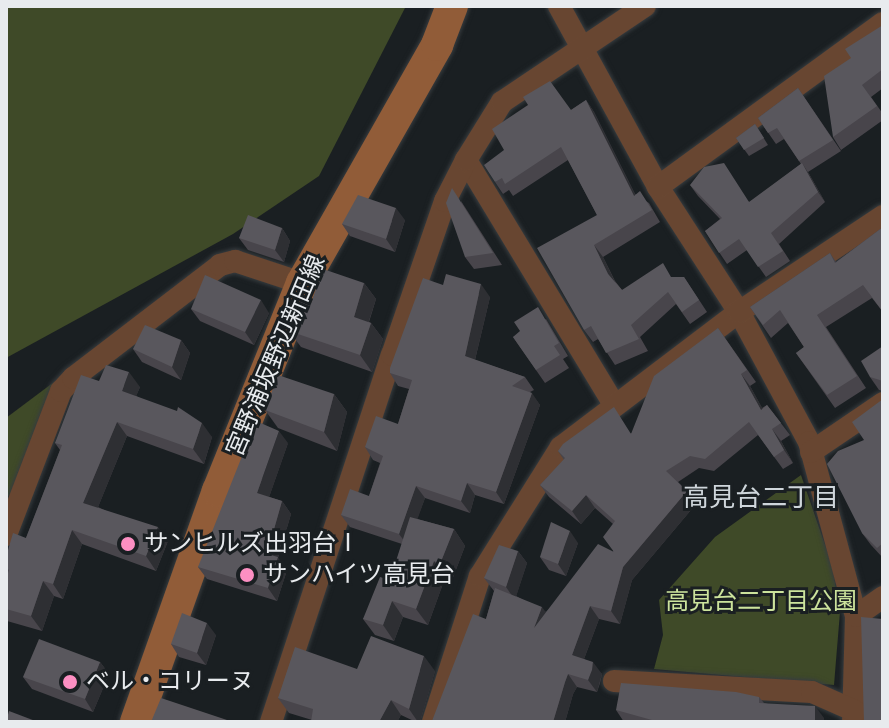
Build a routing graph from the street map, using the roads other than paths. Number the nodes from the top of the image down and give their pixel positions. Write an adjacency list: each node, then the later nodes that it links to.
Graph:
1 (452, 6): 9 (main road, 宮野浦坂野辺新田線)
2 (559, 6): 5 (street)
3 (645, 6): 5 (street)
4 (883, 23): 7 (street)
5 (585, 47): 6 (street); 7 (street)
6 (466, 160): 12 (street); 20 (street)
7 (658, 187): 10 (street)
8 (883, 216): 10 (street)
9 (302, 283): 14 (street); 19 (main road, 宮野浦坂野辺新田線)
10 (739, 312): 12 (street); 13 (street)
11 (883, 403): 13 (street)
12 (614, 404): 21 (street)
13 (811, 452): 16 (street)
14 (8, 527)
15 (883, 597): 16 (street)
16 (856, 616): 18 (street)
17 (614, 681): 18 (street)
18 (854, 717)
19 (136, 722)
20 (271, 722)
21 (433, 722)

